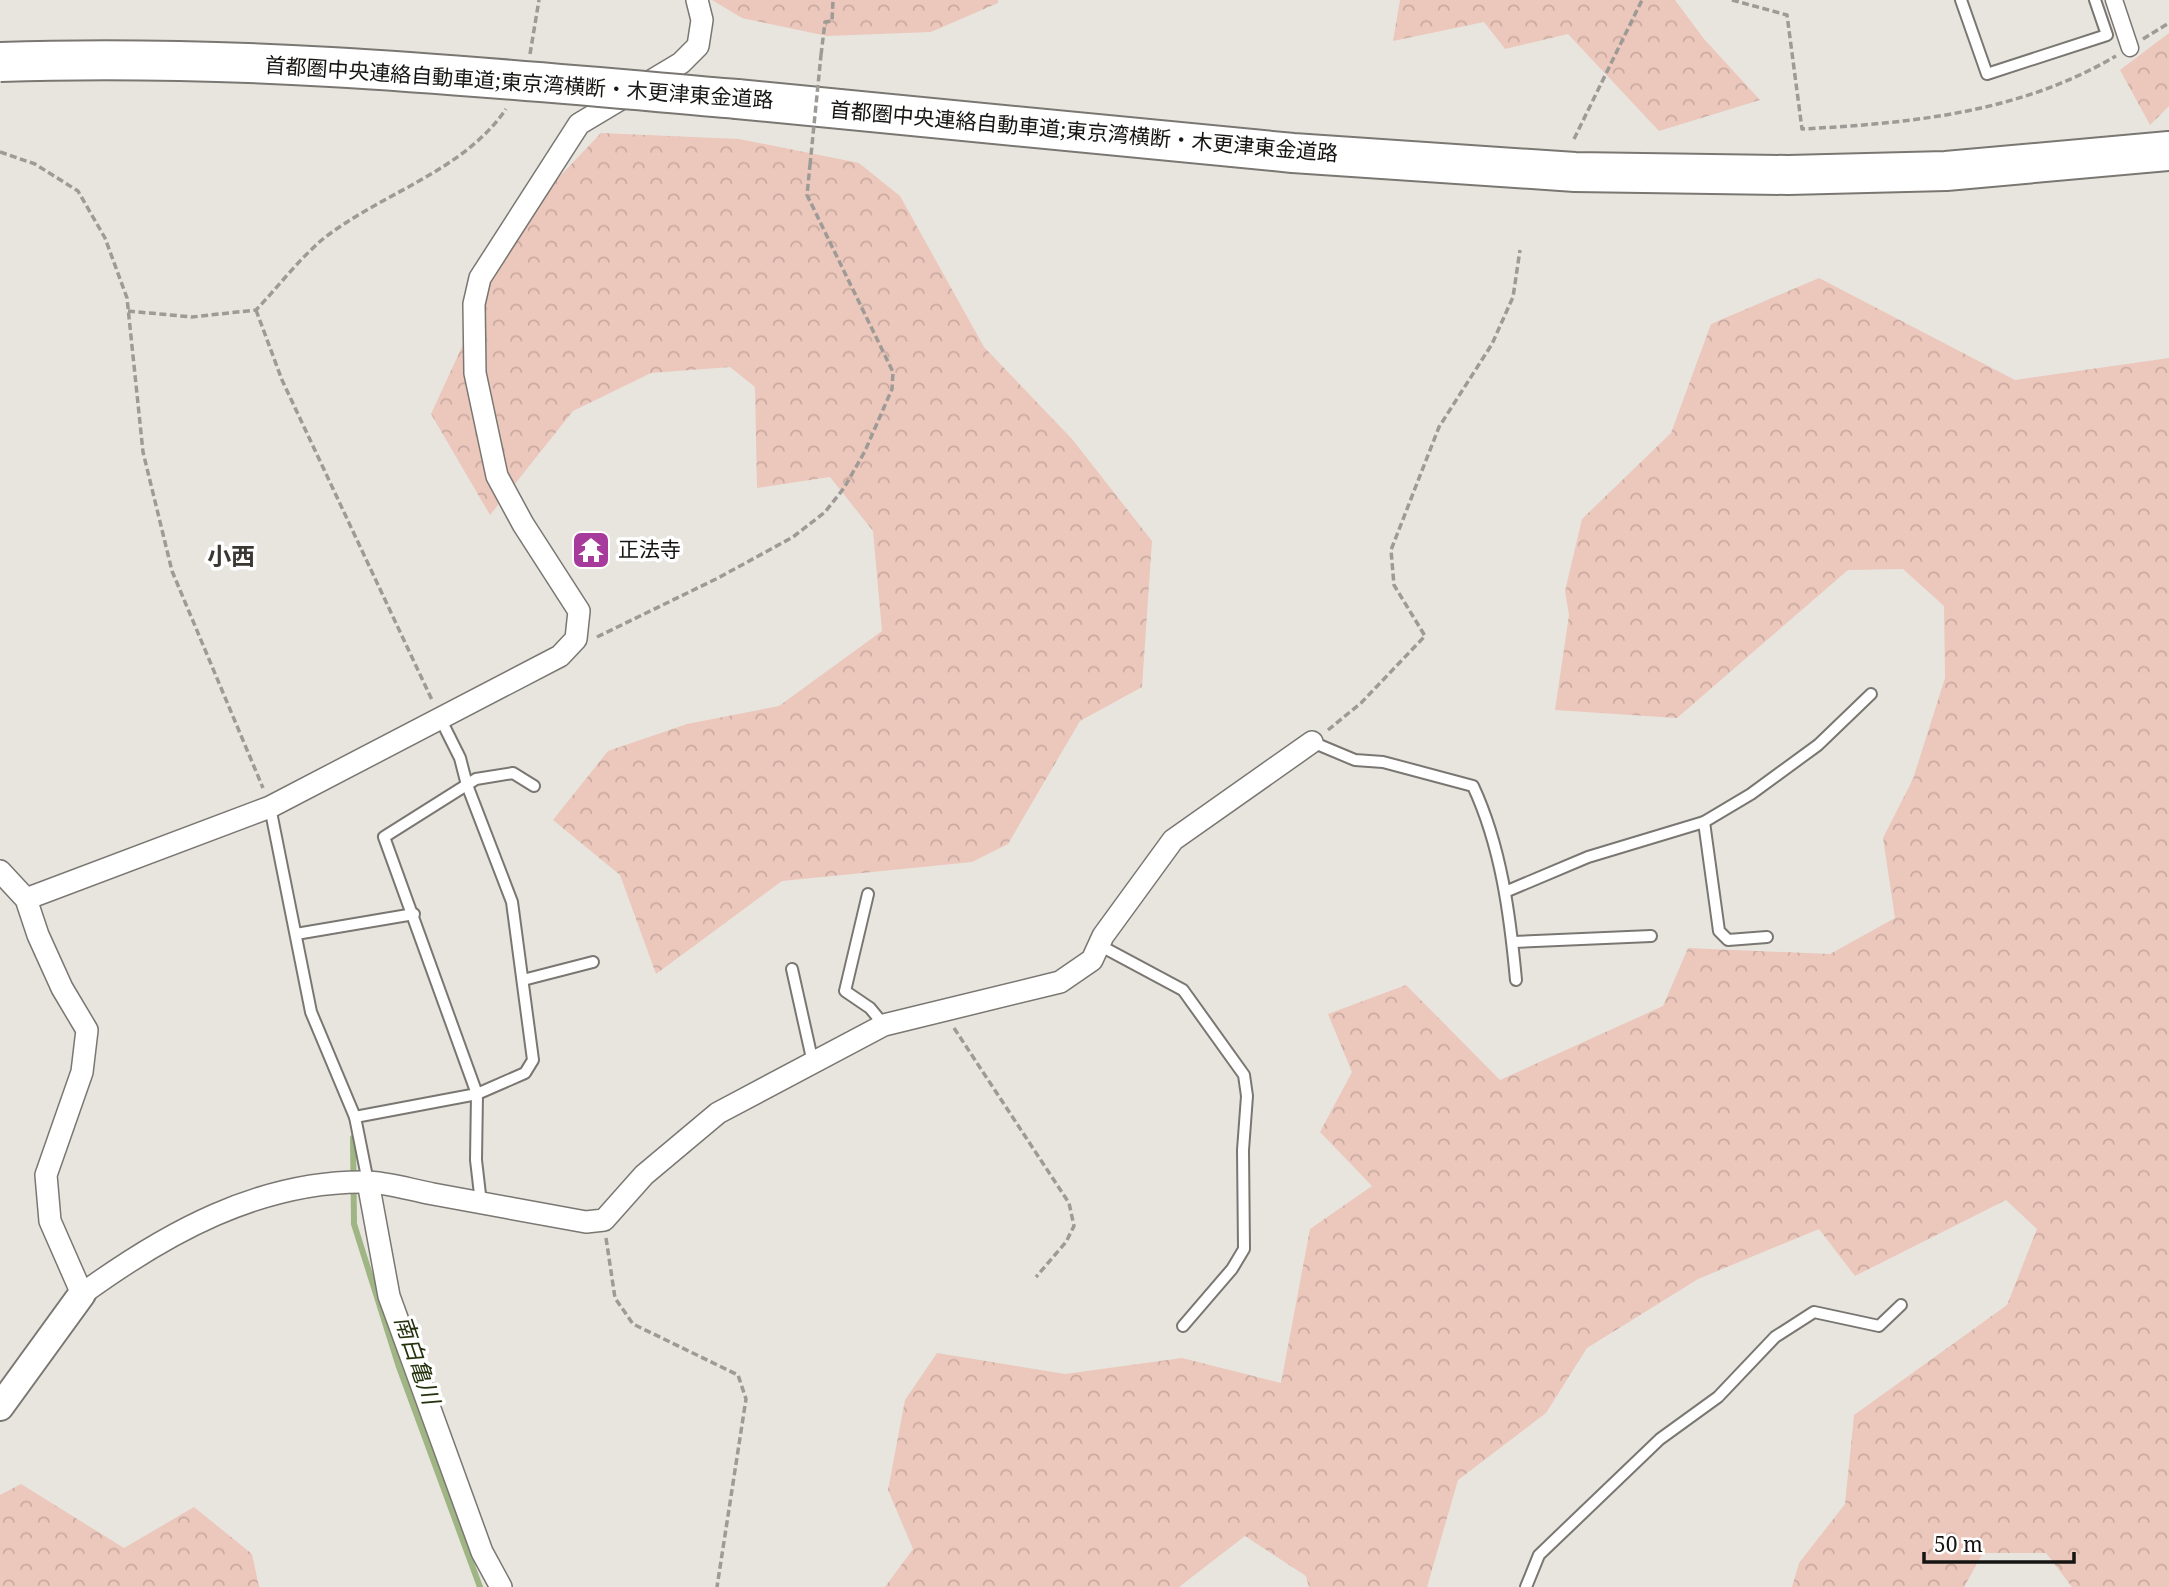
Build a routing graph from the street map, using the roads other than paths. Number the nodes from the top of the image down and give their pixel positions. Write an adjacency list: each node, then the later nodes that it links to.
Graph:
1 (697, 0): 9 (street)
2 (1961, 0): 3 (lane)
3 (2095, 0)
4 (2114, 0): 5 (street)
5 (2130, 48)
6 (0, 62): 7 (highway, 首都圏中央連絡自動車道;東京湾横断・木更津東金道路, bridge)
7 (2169, 151)
8 (1871, 694): 14 (lane)
9 (440, 718): 11 (lane); 13 (street)
10 (1312, 742): 16 (lane); 24 (street)
11 (467, 785): 12 (lane); 19 (lane); 28 (lane)
12 (534, 786)
13 (270, 807): 18 (street); 20 (lane)
14 (1704, 822): 16 (lane); 22 (lane)
15 (0, 871): 18 (street)
16 (1505, 892): 23 (lane)
17 (868, 894): 29 (lane)
18 (26, 899): 35 (street)
19 (414, 914): 20 (lane); 31 (lane)
20 (296, 934): 32 (lane)
21 (1651, 936): 23 (lane)
22 (1767, 937)
23 (1513, 942): 27 (lane)
24 (1099, 945): 29 (street); 37 (lane)
25 (593, 962): 28 (lane)
26 (792, 969): 30 (lane)
27 (1516, 979)
28 (523, 980): 31 (lane)
29 (884, 1025): 30 (street)
30 (813, 1063): 34 (street)
31 (477, 1094): 32 (lane); 34 (lane)
32 (355, 1117): 33 (lane)
33 (368, 1182): 34 (street); 35 (street); 39 (street)
34 (481, 1203)
35 (82, 1294): 38 (street)
36 (1901, 1305): 40 (lane)
37 (1183, 1326)
38 (0, 1407)
39 (501, 1587)
40 (1525, 1587)

